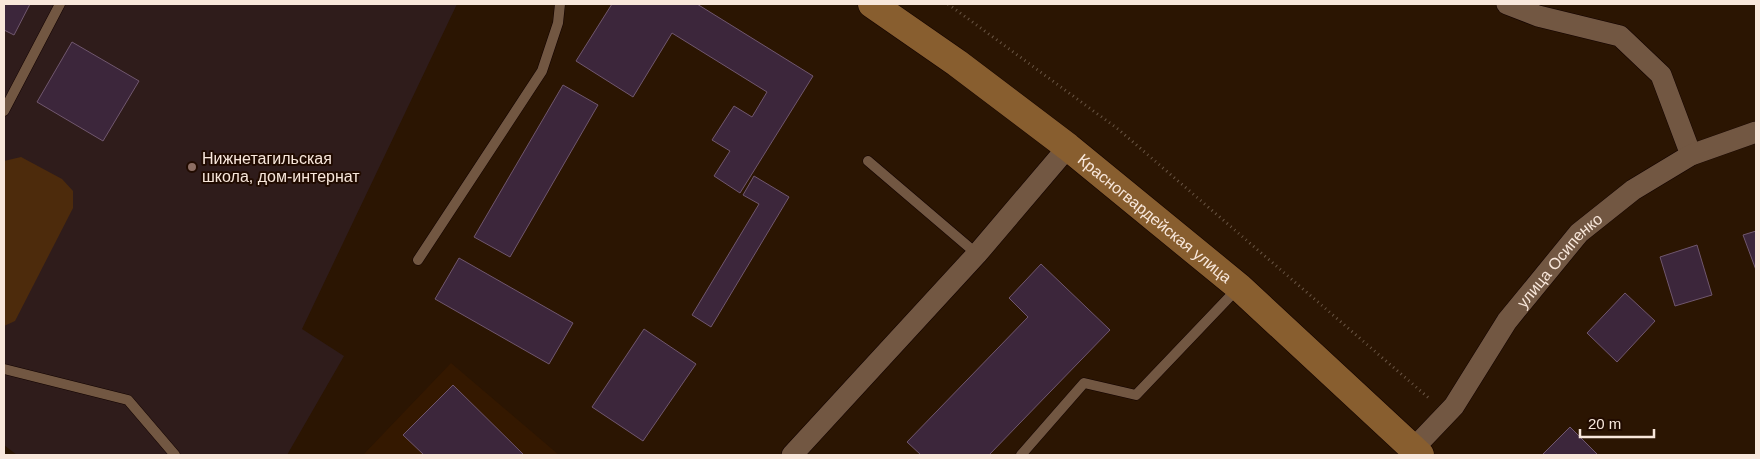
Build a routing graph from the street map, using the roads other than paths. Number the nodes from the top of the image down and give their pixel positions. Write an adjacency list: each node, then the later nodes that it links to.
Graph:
1 (60, 4): 5 (lane)
2 (560, 4): 11 (lane)
3 (872, 4): 7 (main road, Красногвардейская улица)
4 (1507, 4): 8 (street)
5 (4, 111)
6 (1756, 132): 8 (street, улица Осипенко)
7 (1068, 147): 10 (street); 12 (main road, Красногвардейская улица)
8 (1691, 155): 14 (street, улица Осипенко)
9 (868, 162): 10 (lane)
10 (977, 254): 16 (street)
11 (418, 260)
12 (1239, 287): 14 (main road, Красногвардейская улица); 17 (lane)
13 (4, 369): 15 (lane)
14 (1417, 452)
15 (175, 455)
16 (792, 455)
17 (1021, 455)

